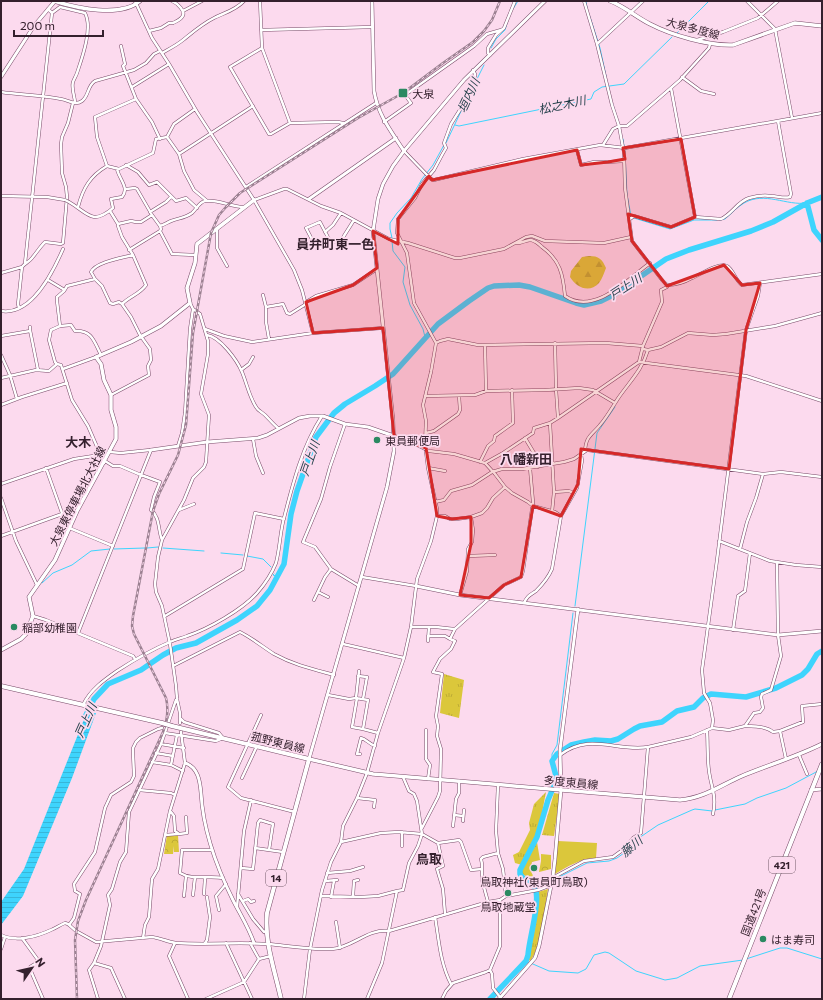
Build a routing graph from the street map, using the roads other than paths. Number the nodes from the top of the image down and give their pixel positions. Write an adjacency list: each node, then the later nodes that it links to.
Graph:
1 (55, 1): 15 (main road); 16 (street)
2 (140, 1): 15 (main road)
3 (172, 1): 17 (street)
4 (202, 1): 17 (street)
5 (244, 1): 32 (street)
6 (260, 1): 24 (street)
7 (372, 1): 22 (street)
8 (515, 1): 25 (street)
9 (545, 1): 33 (street)
10 (584, 1): 28 (street)
11 (610, 1): 19 (main road, 大泉多度線)
12 (643, 1): 19 (street)
13 (747, 1): 20 (street)
14 (778, 1): 20 (street)
15 (136, 3): 26 (street)
16 (48, 9): 18 (street); 37 (street)
17 (183, 11): 26 (street)
18 (52, 12): 43 (street); 45 (street)
19 (630, 13): 27 (main road, 大泉多度線); 28 (street)
20 (762, 17): 23 (street); 27 (street)
21 (822, 26): 23 (main road, 大泉多度線)
22 (372, 27): 24 (street); 46 (street)
23 (775, 29): 29 (main road, 大泉多度線); 50 (street)
24 (261, 30): 31 (street)
25 (501, 30): 33 (street); 52 (street)
26 (149, 31): 32 (street)
27 (696, 40): 29 (main road, 大泉多度線)
28 (598, 43): 55 (street)
29 (710, 44): 38 (street)
30 (121, 46): 36 (street)
31 (262, 48): 47 (street); 53 (street)
32 (161, 52): 34 (street); 36 (street)
33 (490, 55): 35 (street)
34 (169, 64): 39 (street); 48 (street)
35 (474, 70): 64 (street); 70 (street)
36 (124, 72): 39 (street); 45 (street)
37 (1, 77)
38 (682, 77): 40 (street); 42 (street)
39 (132, 87): 44 (street)
40 (671, 88): 55 (street); 60 (street)
41 (1, 92): 43 (street)
42 (714, 94)
43 (42, 97): 45 (street); 74 (street)
44 (136, 99): 59 (street); 68 (street)
45 (74, 103): 102 (street)
46 (376, 103): 52 (street); 54 (street)
47 (253, 106): 53 (street); 56 (street)
48 (195, 109): 56 (street); 57 (street)
49 (822, 113): 50 (street)
50 (792, 118): 51 (street)
51 (778, 121): 60 (street); 85 (street)
52 (384, 122): 58 (street)
53 (290, 123): 54 (street)
54 (343, 124): 71 (street)
55 (620, 126): 61 (street); 62 (street)
56 (210, 132): 65 (street); 71 (street)
57 (167, 137): 59 (street); 65 (street)
58 (396, 138): 64 (street); 76 (street)
59 (160, 139): 67 (street)
60 (681, 139): 62 (street); 85 (street)
61 (603, 145): 62 (street); 63 (street)
62 (624, 148): 66 (street)
63 (577, 150): 66 (street); 70 (street)
64 (404, 151): 70 (street); 92 (street)
65 (178, 154): 77 (street)
66 (624, 160): 86 (street)
67 (126, 165): 69 (street); 75 (street)
68 (107, 166): 69 (street); 79 (street)
69 (117, 169): 72 (street)
70 (428, 176): 95 (street)
71 (246, 187): 78 (street)
72 (126, 189): 82 (street); 83 (street)
73 (1, 196): 74 (street)
74 (32, 196): 79 (street, bridge); 102 (street)
75 (171, 197): 81 (street); 83 (street)
76 (309, 199): 78 (street); 84 (street)
77 (206, 200): 80 (street); 81 (street)
78 (254, 200): 80 (main road); 116 (street)
79 (78, 207): 82 (street)
80 (245, 207): 90 (main road)
81 (196, 208): 89 (street)
82 (110, 211): 88 (street)
83 (151, 213): 88 (street); 89 (street)
84 (341, 213): 87 (street); 93 (street)
85 (695, 217): 86 (street)
86 (630, 219): 94 (street)
87 (354, 220): 92 (street); 96 (street)
88 (118, 224): 99 (street)
89 (160, 226): 91 (street)
90 (217, 229): 101 (main road); 104 (street)
91 (160, 231): 99 (street); 101 (street)
92 (373, 231): 95 (street); 106 (street)
93 (325, 232): 96 (street); 96 (street)
94 (631, 237): 97 (street); 103 (street)
95 (400, 241): 97 (street); 134 (street)
96 (331, 243)
97 (515, 243): 103 (street)
98 (63, 249): 110 (street)
99 (129, 250): 100 (street)
100 (133, 255): 109 (street); 117 (street)
101 (195, 256): 115 (main road)
102 (25, 263): 105 (street)
103 (650, 264): 112 (street)
104 (227, 266)
105 (22, 267): 107 (street); 119 (street)
106 (377, 269): 116 (street); 125 (street)
107 (1, 273)
108 (822, 274): 111 (street)
109 (95, 279): 113 (street); 117 (street)
110 (48, 280): 113 (street); 119 (street)
111 (760, 283): 112 (street); 127 (street)
112 (667, 285): 137 (street)
113 (64, 291): 123 (street)
114 (263, 295): 118 (street)
115 (190, 303): 120 (street); 132 (main road)
116 (306, 303): 118 (street); 129 (street)
117 (122, 304): 132 (street)
118 (266, 307): 133 (street)
119 (19, 308): 121 (street)
120 (193, 309): 126 (street); 174 (street)
121 (1, 311)
122 (822, 313): 127 (street)
123 (60, 326): 139 (street); 144 (street)
124 (30, 327): 128 (street)
125 (384, 328): 129 (street); 170 (street)
126 (204, 329): 130 (street); 133 (street)
127 (746, 330): 138 (street); 150 (street)
128 (30, 331): 131 (street); 147 (street)
129 (314, 333): 133 (street)
130 (207, 335): 148 (street); 173 (street)
131 (1, 336)
132 (141, 337): 139 (main road); 157 (street)
133 (269, 339)
134 (436, 343): 136 (street); 158 (street)
135 (555, 343): 136 (street); 137 (street); 153 (street)
136 (485, 345): 155 (street)
137 (643, 348): 138 (street); 143 (street)
138 (648, 350): 145 (street)
139 (101, 354): 141 (main road)
140 (1, 355): 149 (street)
141 (96, 357): 146 (street); 157 (main road, 大泉東停車場北大社線)
142 (253, 357): 148 (street)
143 (639, 362): 145 (street); 156 (street)
144 (57, 364): 146 (street); 147 (street)
145 (644, 364): 150 (street); 162 (street)
146 (63, 369): 152 (street)
147 (38, 370): 149 (street)
148 (241, 370): 168 (street)
149 (10, 375): 151 (street); 160 (street)
150 (740, 375): 161 (street); 189 (street)
151 (1, 378)
152 (66, 383): 160 (street); 180 (street)
153 (556, 389): 154 (street); 156 (street); 165 (street)
154 (512, 390): 155 (street); 182 (street)
155 (486, 391): 159 (street)
156 (596, 391): 162 (street); 165 (street)
157 (110, 395): 178 (main road, 大泉東停車場北大社線)
158 (425, 396): 159 (street); 169 (street)
159 (459, 396): 169 (street)
160 (17, 399): 163 (street)
161 (822, 401)
162 (615, 403): 177 (street)
163 (1, 405)
164 (322, 416): 167 (street); 168 (street); 210 (street)
165 (558, 418): 166 (street)
166 (550, 423): 171 (street); 184 (street)
167 (345, 424): 170 (street); 223 (street)
168 (278, 428): 172 (street)
169 (426, 433): 175 (street)
170 (394, 436): 175 (street); 224 (street)
171 (525, 438): 183 (street); 185 (street)
172 (253, 440): 173 (street); 192 (street)
173 (207, 442): 174 (street); 204 (street)
174 (178, 446): 176 (street)
175 (426, 449): 182 (street); 187 (street)
176 (151, 450): 178 (street); 194 (street)
177 (585, 451): 179 (street); 189 (street)
178 (110, 452): 181 (main road, 大泉東停車場北大社線)
179 (581, 454): 184 (street); 199 (street)
180 (100, 455): 181 (street); 186 (street)
181 (104, 462): 194 (street); 211 (main road, 大泉東停車場北大社線)
182 (480, 462): 183 (street)
183 (484, 463): 191 (street)
184 (552, 464): 185 (street); 198 (street)
185 (538, 467): 188 (street)
186 (46, 468): 196 (street); 206 (street)
187 (428, 468): 190 (street); 201 (street)
188 (530, 468): 191 (street); 203 (street)
189 (728, 469): 193 (street); 215 (street)
190 (445, 471)
191 (492, 472): 197 (street); 201 (street)
192 (263, 473)
193 (762, 474): 195 (street); 217 (street)
194 (141, 475): 214 (street); 216 (street)
195 (822, 477)
196 (1, 484)
197 (505, 487): 203 (street); 208 (street)
198 (554, 492): 199 (street); 205 (street)
199 (574, 493): 209 (street)
200 (1, 498): 212 (street)
201 (435, 502): 207 (street)
202 (194, 504): 204 (street)
203 (533, 506): 205 (street); 231 (street)
204 (179, 510): 214 (street)
205 (552, 512): 209 (street)
206 (62, 514): 211 (street); 212 (street)
207 (437, 516): 208 (street); 227 (street)
208 (471, 516): 220 (street)
209 (561, 516): 233 (street)
210 (284, 519): 236 (street); 248 (street)
211 (69, 528): 216 (street); 225 (main road, 大泉東停車場北大社線)
212 (12, 532): 213 (street); 225 (street)
213 (1, 536)
214 (162, 540): 236 (street)
215 (719, 541): 217 (street); 239 (street)
216 (113, 546): 243 (street)
217 (740, 549): 218 (street)
218 (750, 553): 221 (street); 241 (street)
219 (496, 555): 220 (street)
220 (468, 556): 229 (street)
221 (777, 562): 222 (street); 244 (street)
222 (822, 567)
223 (331, 569): 226 (street); 228 (street)
224 (362, 577): 226 (street); 227 (street)
225 (37, 585): 235 (main road, 大泉東停車場北大社線)
226 (359, 586): 249 (street)
227 (416, 586): 229 (street); 237 (street)
228 (318, 592): 230 (street); 232 (street)
229 (460, 595): 231 (street)
230 (328, 597)
231 (489, 598): 233 (street); 240 (street)
232 (314, 600)
233 (524, 603): 234 (street)
234 (578, 610): 239 (street); 288 (street)
235 (33, 616): 243 (street); 250 (main road)
236 (164, 616): 248 (street)
237 (411, 627): 238 (street); 251 (street)
238 (430, 627): 240 (street); 245 (street)
239 (708, 627): 241 (street); 269 (street)
240 (454, 629): 246 (street)
241 (733, 630): 244 (street)
242 (822, 631): 244 (street)
243 (78, 633): 252 (street)
244 (778, 635): 268 (street)
245 (428, 636): 246 (street); 247 (street)
246 (450, 639): 304 (street)
247 (428, 641)
248 (170, 643): 252 (street); 253 (street)
249 (343, 644): 251 (street); 255 (street)
250 (1, 650)
251 (404, 658): 275 (street)
252 (135, 659): 263 (street)
253 (173, 666): 255 (street); 260 (street)
254 (359, 671): 256 (street)
255 (334, 674): 258 (street)
256 (358, 676): 259 (street); 261 (street)
257 (1, 686): 263 (main road, 菰野東員線)
258 (328, 695): 259 (street); 292 (street)
259 (356, 698): 261 (street); 270 (street)
260 (177, 699): 265 (street); 274 (street)
261 (363, 699): 270 (street)
262 (822, 704): 273 (street)
263 (84, 705): 267 (main road, 菰野東員線)
264 (261, 715): 279 (street)
265 (180, 719): 266 (street); 278 (street)
266 (180, 723)
267 (162, 726): 278 (main road, 菰野東員線, bridge); 371 (street)
268 (745, 726): 269 (street); 273 (street)
269 (712, 728): 272 (street)
270 (363, 729): 275 (street)
271 (426, 730): 303 (street)
272 (707, 730): 285 (street); 310 (street)
273 (780, 731): 293 (street)
274 (165, 733): 277 (street); 280 (street)
275 (378, 733): 284 (street)
276 (182, 734): 277 (street); 278 (street); 286 (street)
277 (177, 735): 282 (street)
278 (223, 738): 279 (main road, 菰野東員線)
279 (248, 743): 283 (main road, 菰野東員線); 315 (street)
280 (161, 744): 282 (street); 287 (street)
281 (822, 744): 290 (main road, 多度東員線)
282 (175, 746): 286 (street); 291 (street)
283 (257, 746): 292 (main road, 菰野東員線); 302 (street)
284 (375, 746): 289 (street); 299 (street)
285 (648, 747): 288 (street); 313 (street)
286 (184, 748): 295 (street)
287 (156, 753): 291 (street); 294 (street)
288 (560, 753): 309 (street)
289 (360, 754)
290 (799, 755): 293 (main road, 多度東員線); 300 (street)
291 (173, 756): 297 (street)
292 (309, 759): 299 (main road, 多度東員線); 319 (main road, 菰野東員線 / 14)
293 (786, 760): 310 (main road, 多度東員線)
294 (152, 762): 297 (street); 308 (street)
295 (185, 763): 298 (street); 335 (street)
296 (822, 764): 311 (main road, 国道421号 / 421)
297 (171, 765): 298 (street)
298 (183, 771): 312 (street)
299 (367, 773): 301 (main road, 多度東員線); 314 (street)
300 (807, 774)
301 (403, 777): 303 (main road, 多度東員線); 326 (street)
302 (242, 778)
303 (428, 779): 304 (main road, 多度東員線)
304 (440, 780): 305 (main road, 多度東員線); 326 (street)
305 (459, 782): 306 (main road, 多度東員線); 321 (street)
306 (498, 785): 309 (main road, 多度東員線); 338 (street)
307 (822, 789): 311 (street)
308 (139, 790): 312 (street); 378 (street)
309 (559, 790): 313 (main road, 多度東員線); 345 (street)
310 (714, 790): 313 (main road, 多度東員線); 320 (street)
311 (811, 790): 404 (main road, 国道421号 / 421)
312 (175, 795): 318 (street)
313 (644, 797): 345 (street)
314 (357, 798): 316 (street); 331 (street)
315 (250, 800): 319 (street); 340 (street)
316 (374, 807)
317 (464, 810): 323 (street)
318 (170, 811): 328 (street); 330 (street)
319 (295, 812): 337 (main road, 菰野東員線 / 14)
320 (714, 814)
321 (454, 815): 323 (street); 325 (street)
322 (186, 816): 328 (street)
323 (463, 816): 324 (street)
324 (463, 821)
325 (453, 826)
326 (422, 828): 329 (street)
327 (402, 832): 329 (street); 331 (street); 333 (street)
328 (178, 834): 330 (street)
329 (422, 834): 332 (street); 352 (street)
330 (165, 835): 377 (street)
331 (341, 842): 342 (street)
332 (438, 843): 341 (street); 368 (street)
333 (402, 846)
334 (255, 848): 336 (street); 336 (street); 340 (street)
335 (213, 850): 343 (street); 347 (street)
336 (269, 850): 337 (street)
337 (283, 852): 373 (main road, 菰野東員線 / 14)
338 (498, 853): 341 (street); 359 (street)
339 (363, 867): 342 (street)
340 (241, 868): 353 (street)
341 (482, 869): 365 (street)
342 (327, 873): 349 (street)
343 (186, 876): 344 (street); 356 (street)
344 (195, 877): 346 (street); 355 (street)
345 (553, 877): 351 (street)
346 (205, 878): 347 (street); 354 (street)
347 (223, 878): 350 (street)
348 (358, 880): 358 (street)
349 (324, 881): 357 (street); 361 (street)
350 (226, 884): 366 (street); 367 (street)
351 (551, 884): 359 (street); 393 (street)
352 (397, 891): 358 (street); 372 (street)
353 (238, 893): 363 (street); 366 (street)
354 (204, 894)
355 (193, 895)
356 (184, 896)
357 (320, 896): 361 (street); 386 (street)
358 (353, 896): 361 (street)
359 (506, 896): 362 (street)
360 (207, 897): 381 (street)
361 (331, 897)
362 (500, 900): 365 (street); 390 (street)
363 (243, 901): 364 (street); 373 (street)
364 (254, 901)
365 (488, 902): 368 (street)
366 (237, 908): 382 (street)
367 (219, 910)
368 (445, 914): 369 (street)
369 (435, 917): 372 (street); 392 (street)
370 (336, 922): 384 (street)
371 (69, 925): 376 (street); 378 (street)
372 (389, 931): 384 (street); 402 (street)
373 (267, 932): 383 (main road, 菰野東員線 / 14)
374 (1, 935): 375 (street)
375 (5, 937): 376 (street); 385 (street)
376 (22, 938): 394 (street)
377 (143, 938): 378 (street); 380 (street)
378 (101, 942): 389 (street)
379 (226, 942): 381 (street); 382 (street); 391 (street)
380 (175, 943): 381 (street); 397 (street)
381 (205, 943)
382 (252, 943): 383 (street); 388 (street)
383 (269, 944): 386 (street); 387 (main road, 菰野東員線 / 14)
384 (340, 948): 386 (street)
385 (1, 949)
386 (310, 949): 401 (street)
387 (271, 956): 388 (street); 400 (main road, 菰野東員線 / 14)
388 (259, 959): 391 (street)
389 (94, 963): 395 (street); 396 (street)
390 (490, 970): 392 (street); 393 (street)
391 (244, 982): 398 (street); 399 (street)
392 (451, 984): 403 (street)
393 (500, 998)
394 (43, 999)
395 (98, 999)
396 (125, 999)
397 (188, 999)
398 (206, 999)
399 (252, 999)
400 (281, 999)
401 (304, 999)
402 (367, 999)
403 (442, 999)
404 (729, 999)

